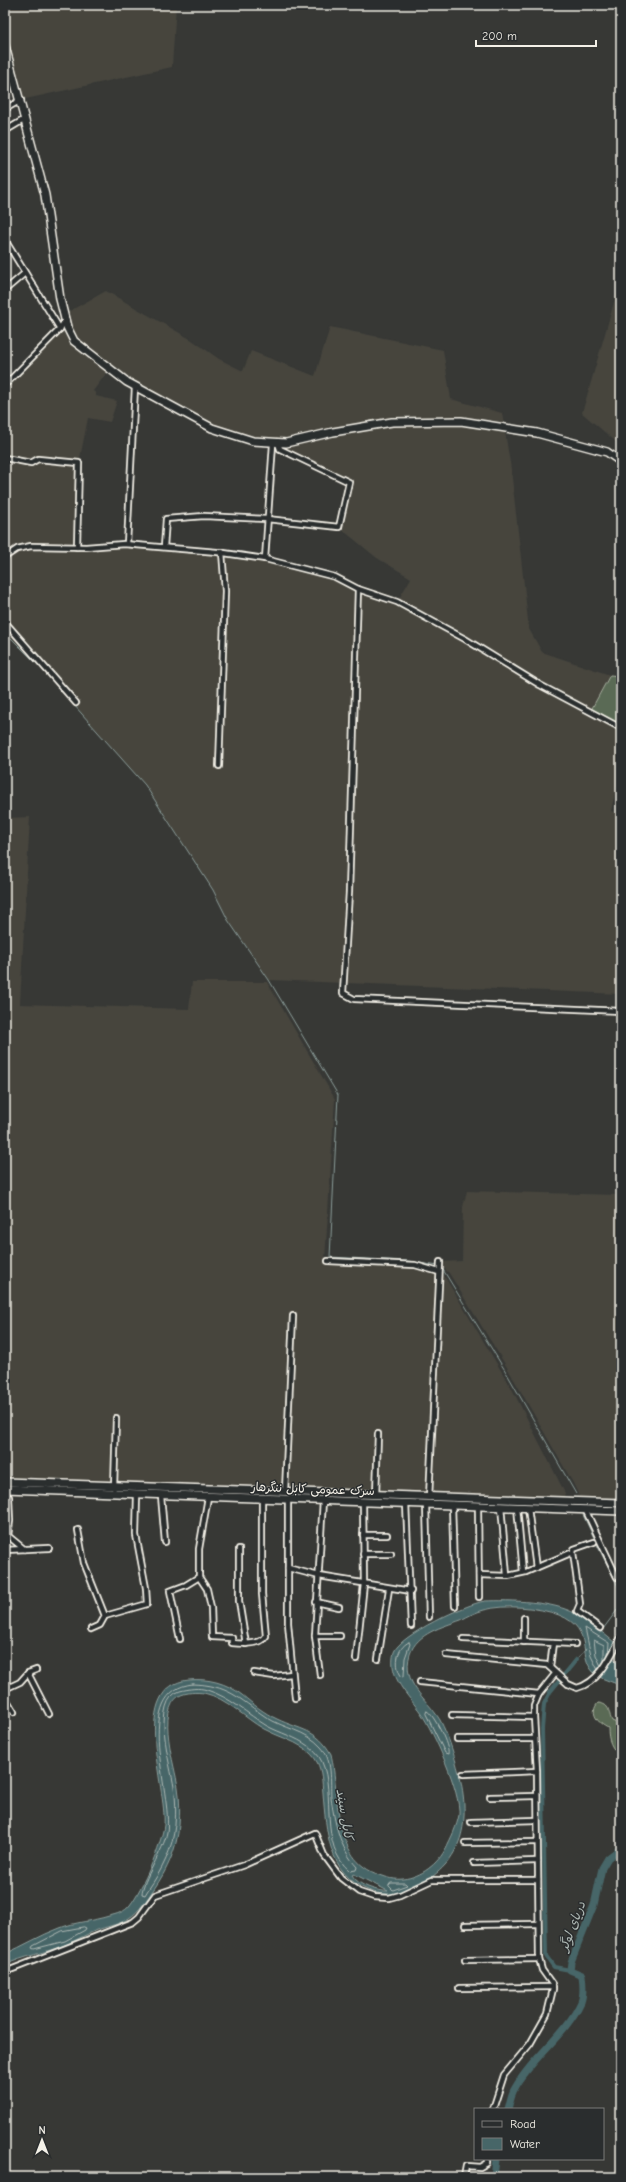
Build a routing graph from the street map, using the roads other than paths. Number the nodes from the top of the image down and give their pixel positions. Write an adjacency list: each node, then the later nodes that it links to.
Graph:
1 (5, 46): 2 (highway)
2 (21, 100): 3 (street); 4 (highway)
3 (5, 109)
4 (25, 119): 5 (street); 9 (highway)
5 (5, 131)
6 (5, 240): 7 (street)
7 (25, 273): 8 (street); 10 (street)
8 (5, 290)
9 (65, 320): 10 (street); 12 (highway)
10 (60, 329): 11 (street)
11 (5, 385)
12 (135, 387): 13 (highway); 17 (street)
13 (275, 444): 15 (highway); 16 (street); 16 (street)
14 (5, 458): 18 (street)
15 (621, 462)
16 (267, 519): 19 (street); 22 (street)
17 (127, 544): 18 (street); 19 (street)
18 (77, 547): 21 (street)
19 (164, 547): 20 (street)
20 (222, 552): 22 (street); 27 (street)
21 (5, 557)
22 (265, 559): 23 (street)
23 (358, 589): 26 (street); 28 (street)
24 (5, 622): 25 (street)
25 (76, 703)
26 (621, 728)
27 (219, 766)
28 (621, 1011)
29 (328, 1261): 31 (street)
30 (440, 1262): 31 (street)
31 (439, 1272): 48 (street)
32 (293, 1316): 38 (street)
33 (116, 1418): 36 (street)
34 (378, 1434): 41 (street)
35 (5, 1482): 36 (highway, سرک عمومی کابل ننگرهار)
36 (114, 1486): 38 (highway, سرک عمومی کابل ننگرهار); 39 (street)
37 (5, 1489): 39 (highway, سرک عمومی کابل ننگرهار)
38 (285, 1492): 41 (highway, سرک عمومی کابل ننگرهار)
39 (114, 1494): 40 (highway, سرک عمومی کابل ننگرهار)
40 (137, 1495): 42 (highway, سرک عمومی کابل ننگرهار); 87 (street)
41 (376, 1495): 48 (highway, سرک عمومی کابل ننگرهار)
42 (161, 1496): 44 (highway, سرک عمومی کابل ننگرهار); 63 (street)
43 (9, 1497): 60 (street)
44 (208, 1497): 45 (highway, سرک عمومی کابل ننگرهار); 78 (street)
45 (262, 1498): 46 (highway, سرک عمومی کابل ننگرهار); 100 (street)
46 (288, 1499): 47 (highway, سرک عمومی کابل ننگرهار); 72 (street)
47 (323, 1500): 49 (highway, سرک عمومی کابل ننگرهار); 76 (street)
48 (428, 1501): 50 (highway, سرک عمومی کابل ننگرهار); 51 (highway, سرک عمومی کابل ننگرهار); 52 (highway, سرک عمومی کابل ننگرهار); 88 (street)
49 (363, 1502): 50 (highway, سرک عمومی کابل ننگرهار); 61 (street)
50 (406, 1503): 82 (street)
51 (621, 1503)
52 (452, 1504): 53 (highway, سرک عمومی کابل ننگرهار); 85 (street)
53 (478, 1506): 54 (highway, سرک عمومی کابل ننگرهار); 75 (street)
54 (501, 1506): 55 (highway, سرک عمومی کابل ننگرهار); 77 (street)
55 (516, 1507): 56 (highway, سرک عمومی کابل ننگرهار); 74 (street)
56 (528, 1508): 57 (highway, سرک عمومی کابل ننگرهار); 73 (street)
57 (585, 1509): 58 (highway, سرک عمومی کابل ننگرهار); 79 (street)
58 (621, 1511)
59 (78, 1530): 87 (street)
60 (6, 1535): 68 (street)
61 (363, 1535): 62 (street); 70 (street)
62 (387, 1535)
63 (165, 1542)
64 (594, 1542): 69 (street)
65 (49, 1548): 68 (street)
66 (239, 1549): 100 (street)
67 (5, 1550): 68 (street)
68 (24, 1550)
69 (573, 1552): 73 (street); 91 (street)
70 (363, 1554): 71 (street); 80 (street)
71 (391, 1554)
72 (288, 1568): 76 (street); 109 (street)
73 (536, 1568): 74 (street)
74 (523, 1572): 77 (street)
75 (479, 1575): 77 (street); 83 (street)
76 (318, 1576): 80 (street); 84 (street)
77 (507, 1576)
78 (199, 1577): 96 (street); 100 (street)
79 (617, 1577)
80 (364, 1584): 81 (street); 103 (street)
81 (389, 1589): 82 (street); 104 (street)
82 (411, 1591): 90 (street)
83 (479, 1597)
84 (316, 1602): 86 (street); 93 (street)
85 (455, 1606)
86 (339, 1607)
87 (105, 1616): 92 (street)
88 (430, 1617)
89 (524, 1618): 98 (street)
90 (411, 1626)
91 (600, 1628)
92 (91, 1629)
93 (314, 1636): 94 (street); 110 (street)
94 (340, 1636)
95 (621, 1637): 111 (street)
96 (180, 1639)
97 (463, 1639): 98 (street)
98 (524, 1642): 99 (street)
99 (553, 1643): 101 (street); 105 (street)
100 (246, 1644)
101 (575, 1644)
102 (446, 1655): 105 (street)
103 (356, 1659)
104 (378, 1659)
105 (550, 1667): 111 (street)
106 (36, 1670): 107 (street)
107 (28, 1673): 113 (street); 118 (street)
108 (254, 1673): 109 (street)
109 (292, 1674): 116 (street)
110 (320, 1675)
111 (559, 1677): 114 (street)
112 (420, 1682): 114 (street)
113 (5, 1689)
114 (539, 1694): 120 (street)
115 (5, 1697): 117 (street)
116 (295, 1698)
117 (14, 1712)
118 (49, 1714)
119 (452, 1715): 120 (street)
120 (534, 1717): 122 (street)
121 (458, 1739): 122 (street)
122 (535, 1739): 123 (street)
123 (537, 1771): 124 (street); 125 (street)
124 (463, 1774)
125 (537, 1796): 126 (street); 127 (street)
126 (490, 1797)
127 (537, 1820): 128 (street); 129 (street)
128 (471, 1822)
129 (537, 1842): 130 (street); 131 (street)
130 (466, 1843)
131 (538, 1861): 132 (street); 133 (street)
132 (474, 1863)
133 (538, 1880): 134 (street); 138 (street)
134 (538, 1924): 135 (street); 136 (street)
135 (465, 1925)
136 (539, 1959): 137 (street); 139 (street)
137 (465, 1960)
138 (5, 1972)
139 (553, 1987): 140 (street); 141 (street)
140 (459, 1988)
141 (493, 2108)
142 (487, 2160): 143 (street)
143 (464, 2177)

